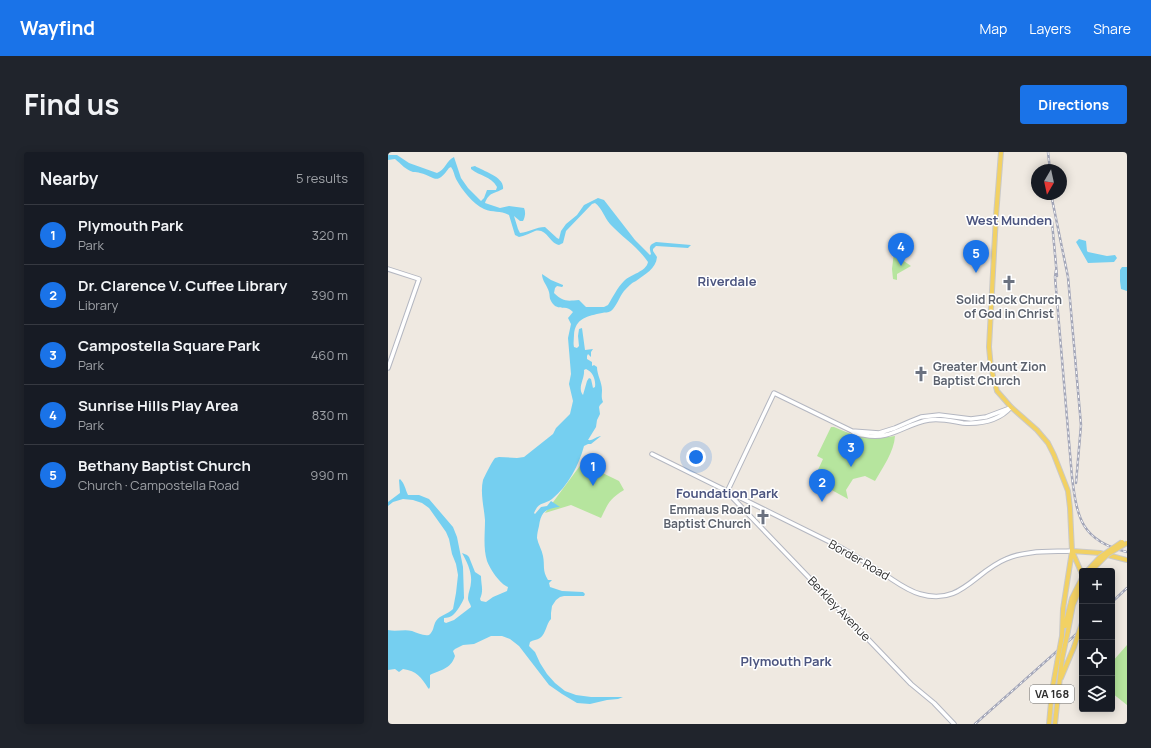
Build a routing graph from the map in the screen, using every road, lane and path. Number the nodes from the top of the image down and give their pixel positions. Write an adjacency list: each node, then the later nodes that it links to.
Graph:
1 (1002, 152): 4 (main road)
2 (388, 269): 3 (street)
3 (388, 368)
4 (1011, 407): 6 (street); 11 (main road)
5 (652, 454): 6 (street, Border Road)
6 (727, 492): 7 (street, Border Road); 8 (street, Berkley Avenue)
7 (742, 499): 8 (street); 11 (street, Border Road)
8 (738, 503): 21 (street, Berkley Avenue)
9 (1127, 539): 14 (main road, bridge)
10 (1127, 543): 15 (main road, bridge)
11 (1072, 551): 12 (main road); 13 (main road); 19 (main road)
12 (1127, 560)
13 (1079, 568)
14 (1090, 568)
15 (1094, 568)
16 (1079, 587): 19 (main road, VA 168)
17 (1079, 588): 20 (main road, VA 168, bridge)
18 (1079, 632): 20 (main road, bridge)
19 (1062, 636): 22 (main road, VA 168, bridge)
20 (1058, 686): 23 (main road, VA 168)
21 (954, 724)
22 (1049, 724)
23 (1055, 724)

